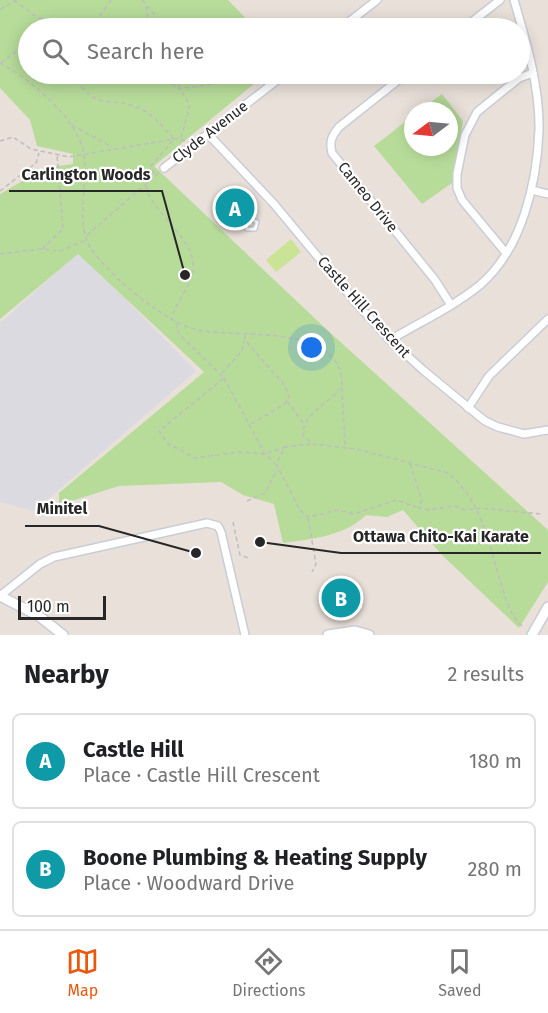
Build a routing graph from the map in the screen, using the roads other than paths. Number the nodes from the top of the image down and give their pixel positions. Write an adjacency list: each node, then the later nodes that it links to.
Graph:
1 (376, 0): 4 (street)
2 (500, 0): 5 (street)
3 (514, 0): 6 (street)
4 (354, 18)
5 (477, 18)
6 (518, 18)
7 (530, 65): 8 (street)
8 (532, 73): 14 (street)
9 (272, 84): 12 (street, Clyde Avenue)
10 (394, 84): 21 (street, Cameo Drive)
11 (512, 84): 20 (street)
12 (208, 134): 13 (street, Clyde Avenue); 23 (street, Castle Hill Crescent)
13 (164, 168)
14 (532, 190): 15 (street); 20 (street)
15 (548, 194)
16 (259, 216): 18 (lane)
17 (249, 218): 18 (lane)
18 (255, 219): 19 (lane)
19 (244, 223)
20 (506, 253): 21 (street)
21 (451, 305): 23 (street)
22 (548, 319): 24 (street)
23 (390, 340): 24 (street, Castle Hill Crescent)
24 (468, 408): 25 (street, Castle Hill Crescent)
25 (548, 430)
26 (0, 596): 28 (street); 29 (street)
27 (548, 607): 32 (street)
28 (63, 635)
29 (245, 635)
30 (328, 635): 31 (street)
31 (369, 635)
32 (532, 635)

